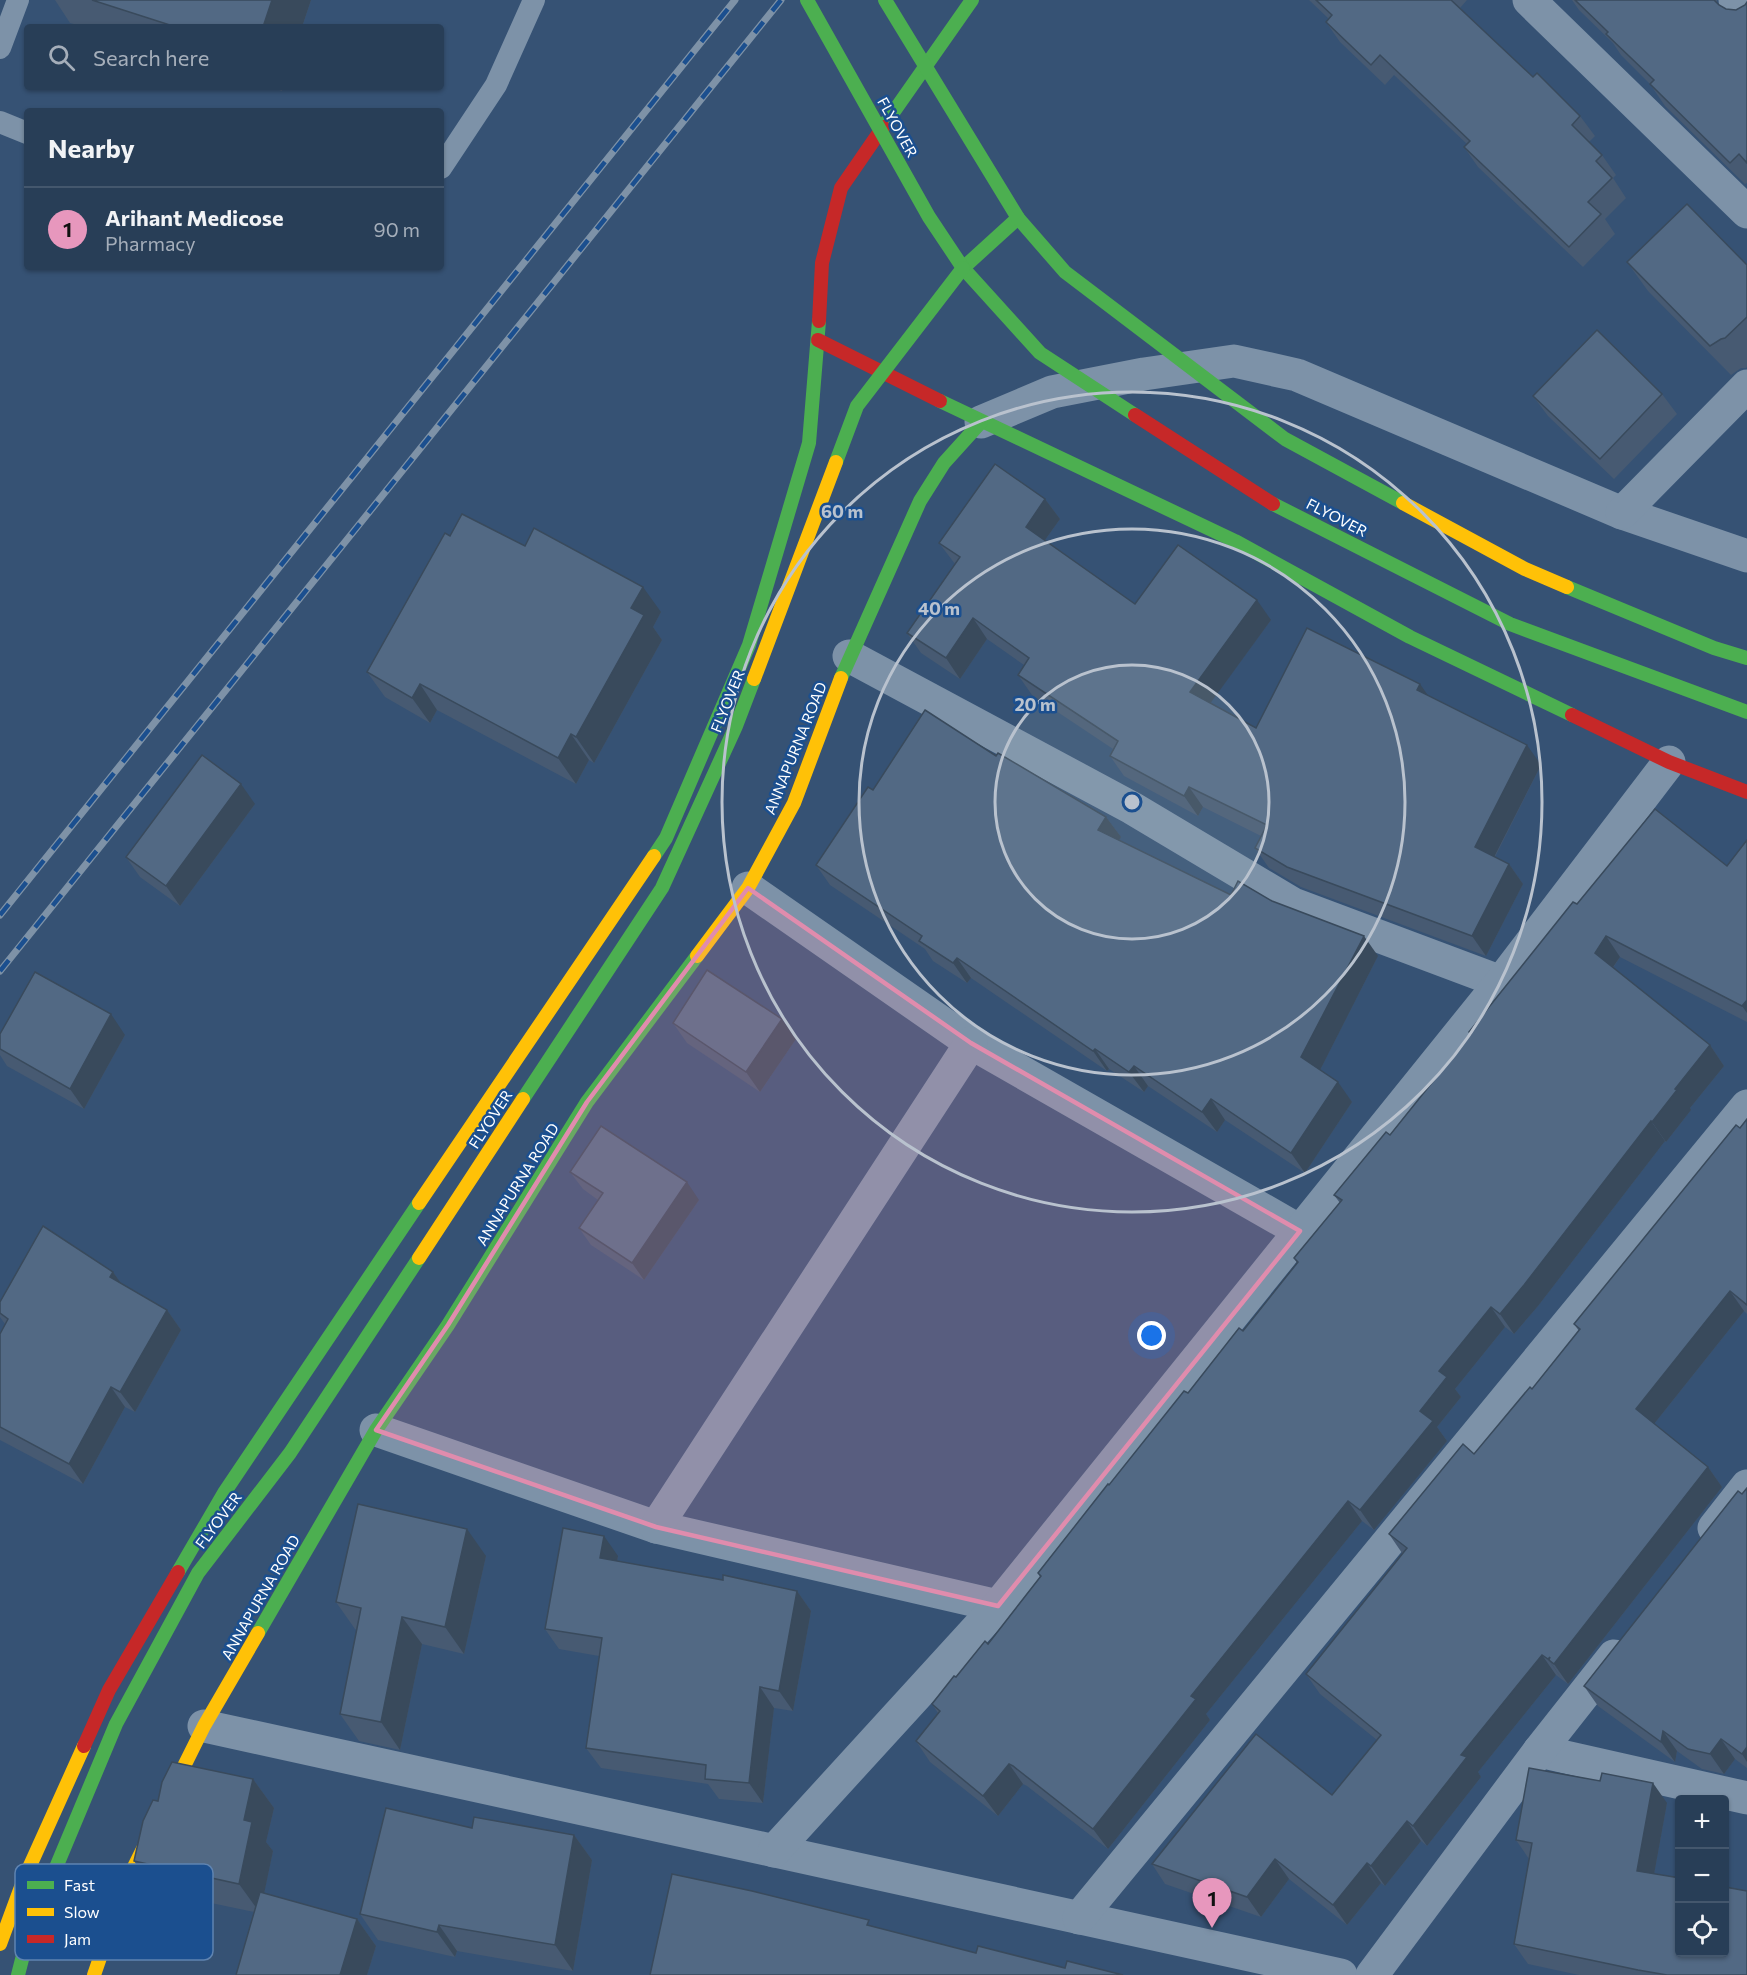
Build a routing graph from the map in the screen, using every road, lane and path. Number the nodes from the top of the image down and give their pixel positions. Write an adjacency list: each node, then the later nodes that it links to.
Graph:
1 (18, 0): 9 (lane)
2 (534, 0): 12 (lane)
3 (807, 0): 15 (street, FLYOVER, bridge)
4 (885, 0): 14 (street, bridge)
5 (972, 0): 16 (street)
6 (1529, 0): 13 (street)
7 (1735, 0): 8 (street)
8 (1747, 13)
9 (0, 48)
10 (0, 122): 11 (lane)
11 (24, 132)
12 (444, 163)
13 (1747, 212)
14 (1018, 218): 15 (street, FLYOVER); 22 (street, bridge)
15 (963, 268): 23 (street, FLYOVER, bridge); 42 (street, FLYOVER, bridge)
16 (819, 340): 18 (street); 41 (street)
17 (1747, 386): 19 (street)
18 (981, 422): 19 (street); 21 (street, ANNAPURNA ROAD); 24 (street)
19 (1622, 513): 20 (street)
20 (1747, 556)
21 (849, 656): 26 (street, ANNAPURNA ROAD); 27 (street)
22 (1747, 658)
23 (1747, 712)
24 (1669, 762): 25 (street); 27 (street)
25 (1747, 792)
26 (748, 888): 28 (street); 31 (street, ANNAPURNA ROAD)
27 (1501, 982): 30 (street)
28 (971, 1042): 30 (street); 33 (street)
29 (1747, 1106): 45 (street)
30 (1300, 1231): 35 (street)
31 (376, 1430): 33 (street); 37 (street, ANNAPURNA ROAD)
32 (1747, 1485): 34 (street)
33 (656, 1527): 35 (street)
34 (1697, 1550)
35 (998, 1606): 40 (street)
36 (1632, 1632): 38 (street)
37 (204, 1725): 40 (street); 43 (street, ANNAPURNA ROAD)
38 (1539, 1751): 39 (street); 52 (street)
39 (1747, 1798)
40 (774, 1851): 45 (street)
41 (31, 1864)
42 (57, 1864)
43 (135, 1864)
44 (15, 1903): 46 (street)
45 (1079, 1918): 51 (street)
46 (0, 1944)
47 (22, 1960): 49 (street, FLYOVER, bridge)
48 (99, 1960): 50 (street, ANNAPURNA ROAD)
49 (18, 1975)
50 (94, 1975)
51 (1341, 1975)
52 (1372, 1975)

